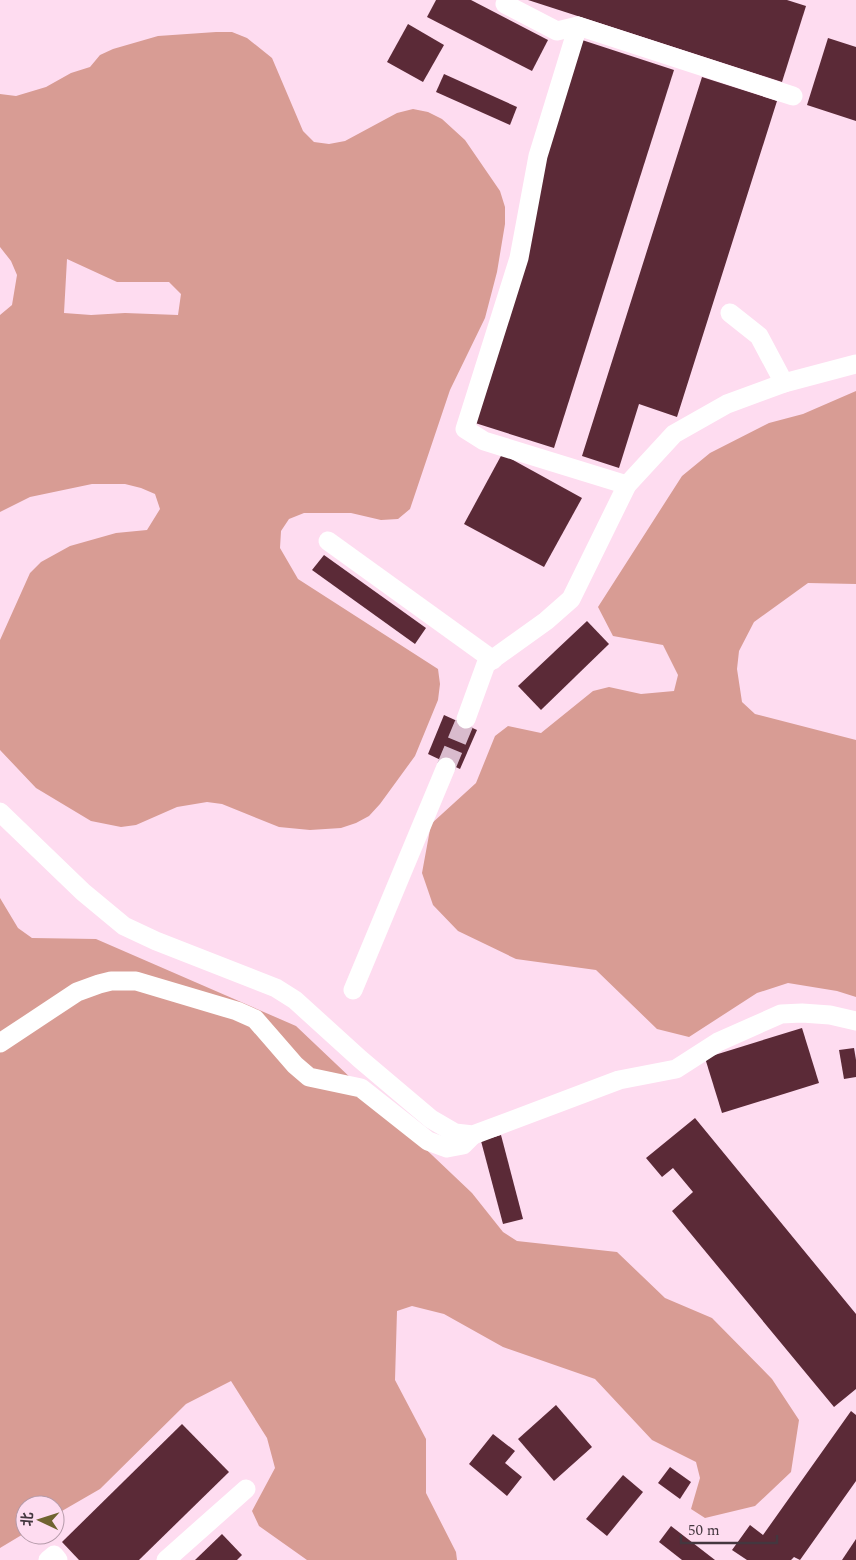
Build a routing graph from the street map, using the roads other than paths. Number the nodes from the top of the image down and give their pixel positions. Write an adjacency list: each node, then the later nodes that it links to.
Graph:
1 (505, 4): 2 (street)
2 (578, 26): 3 (street); 7 (street)
3 (793, 96)
4 (730, 313): 6 (street)
5 (856, 364): 6 (street)
6 (784, 383): 7 (street)
7 (627, 485): 9 (street)
8 (328, 541): 9 (street)
9 (493, 660): 10 (street)
10 (466, 719)
11 (446, 767): 13 (street)
12 (0, 812): 16 (street)
13 (353, 990)
14 (856, 1021): 16 (street)
15 (0, 1043): 16 (street)
16 (473, 1135)
17 (246, 1489): 18 (street)
18 (166, 1560)

